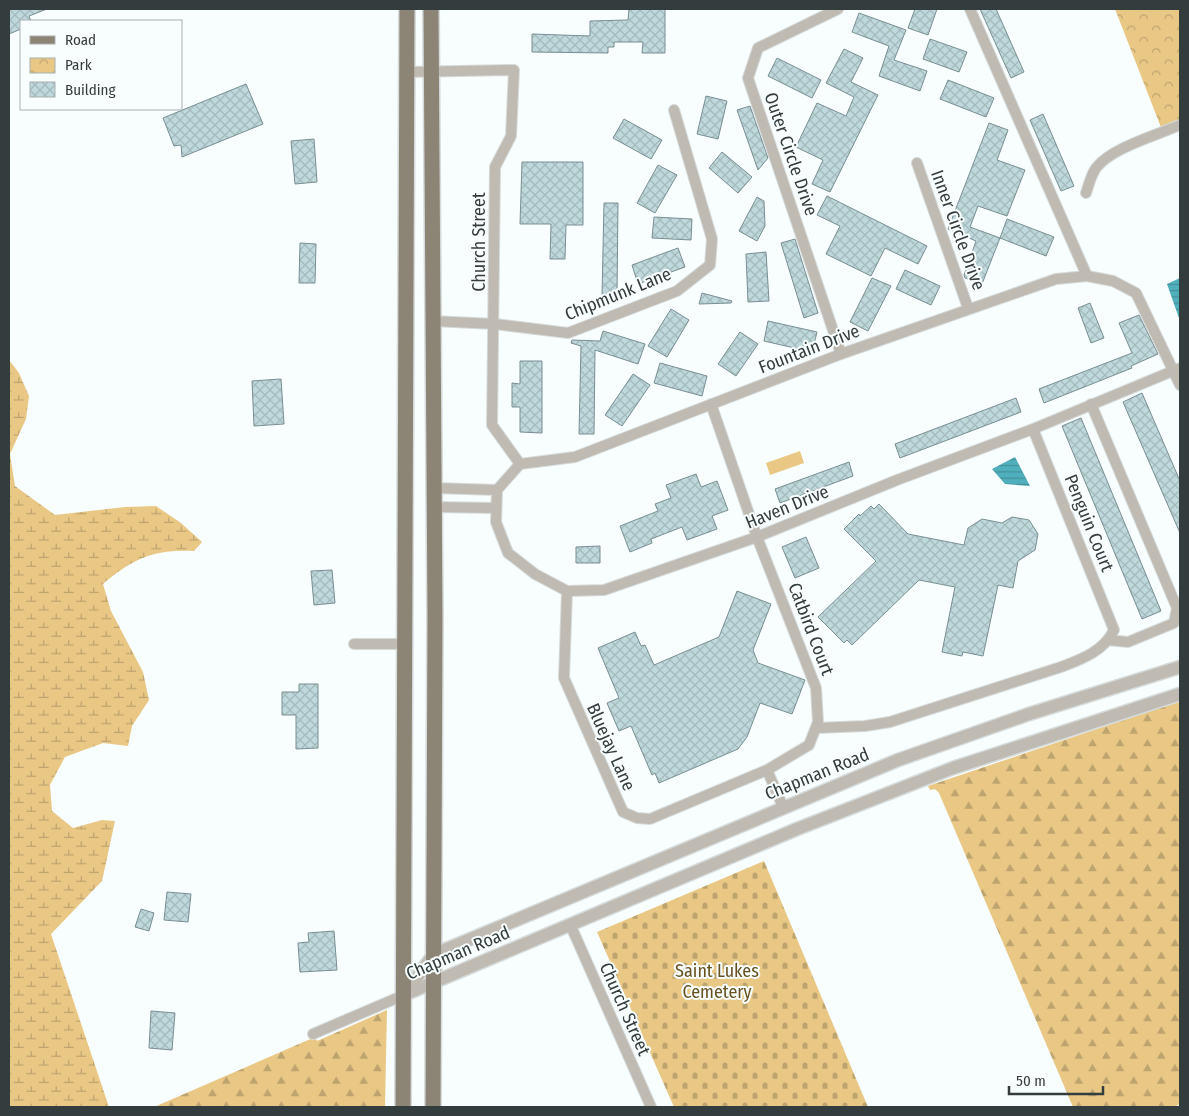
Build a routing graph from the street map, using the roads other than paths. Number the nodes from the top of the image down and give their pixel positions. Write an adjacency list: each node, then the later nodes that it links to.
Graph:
1 (407, 9): 5 (main road)
2 (431, 9): 6 (main road)
3 (838, 9): 15 (street, Outer Circle Drive)
4 (970, 9): 11 (street)
5 (407, 72): 6 (street, Church Street); 30 (main road)
6 (431, 72): 13 (main road); 14 (street, Church Street)
7 (674, 110): 14 (street, Chipmunk Lane)
8 (1180, 125): 10 (street)
9 (917, 163): 12 (street, Inner Circle Drive)
10 (1086, 193)
11 (1088, 276): 12 (street, Fountain Drive); 16 (street, Fountain Drive)
12 (968, 308): 15 (street, Fountain Drive)
13 (432, 322): 14 (street, Chipmunk Lane); 22 (main road)
14 (495, 324): 21 (street, Church Street)
15 (841, 354): 18 (street, Fountain Drive)
16 (1177, 369): 17 (street, Fountain Drive); 19 (street, Haven Drive)
17 (1180, 384)
18 (712, 404): 21 (street, Fountain Drive); 26 (street, Catbird Court)
19 (1091, 404): 20 (street, Haven Drive); 28 (street)
20 (1033, 429): 26 (street, Haven Drive); 28 (street, Penguin Court)
21 (520, 464): 23 (street)
22 (434, 488): 23 (street); 24 (main road)
23 (497, 490): 25 (street)
24 (434, 507): 25 (street); 37 (main road)
25 (495, 508): 27 (street, Haven Drive)
26 (758, 537): 27 (street, Haven Drive); 33 (street, Catbird Court)
27 (567, 591): 34 (street, Bluejay Lane)
28 (1108, 640): 33 (street)
29 (354, 644): 30 (street)
30 (404, 644): 39 (main road)
31 (1180, 667): 35 (street, Chapman Road)
32 (1180, 694): 36 (street, Chapman Road)
33 (816, 728): 34 (street, Catbird Court)
34 (767, 770): 35 (street)
35 (783, 807): 37 (street, Chapman Road)
36 (570, 924): 38 (street, Chapman Road); 43 (street, Church Street)
37 (434, 954): 38 (main road); 39 (street, Chapman Road)
38 (434, 982): 39 (street, Chapman Road); 42 (main road)
39 (404, 995): 40 (street); 41 (main road)
40 (313, 1034)
41 (403, 1107)
42 (433, 1107)
43 (651, 1107)

